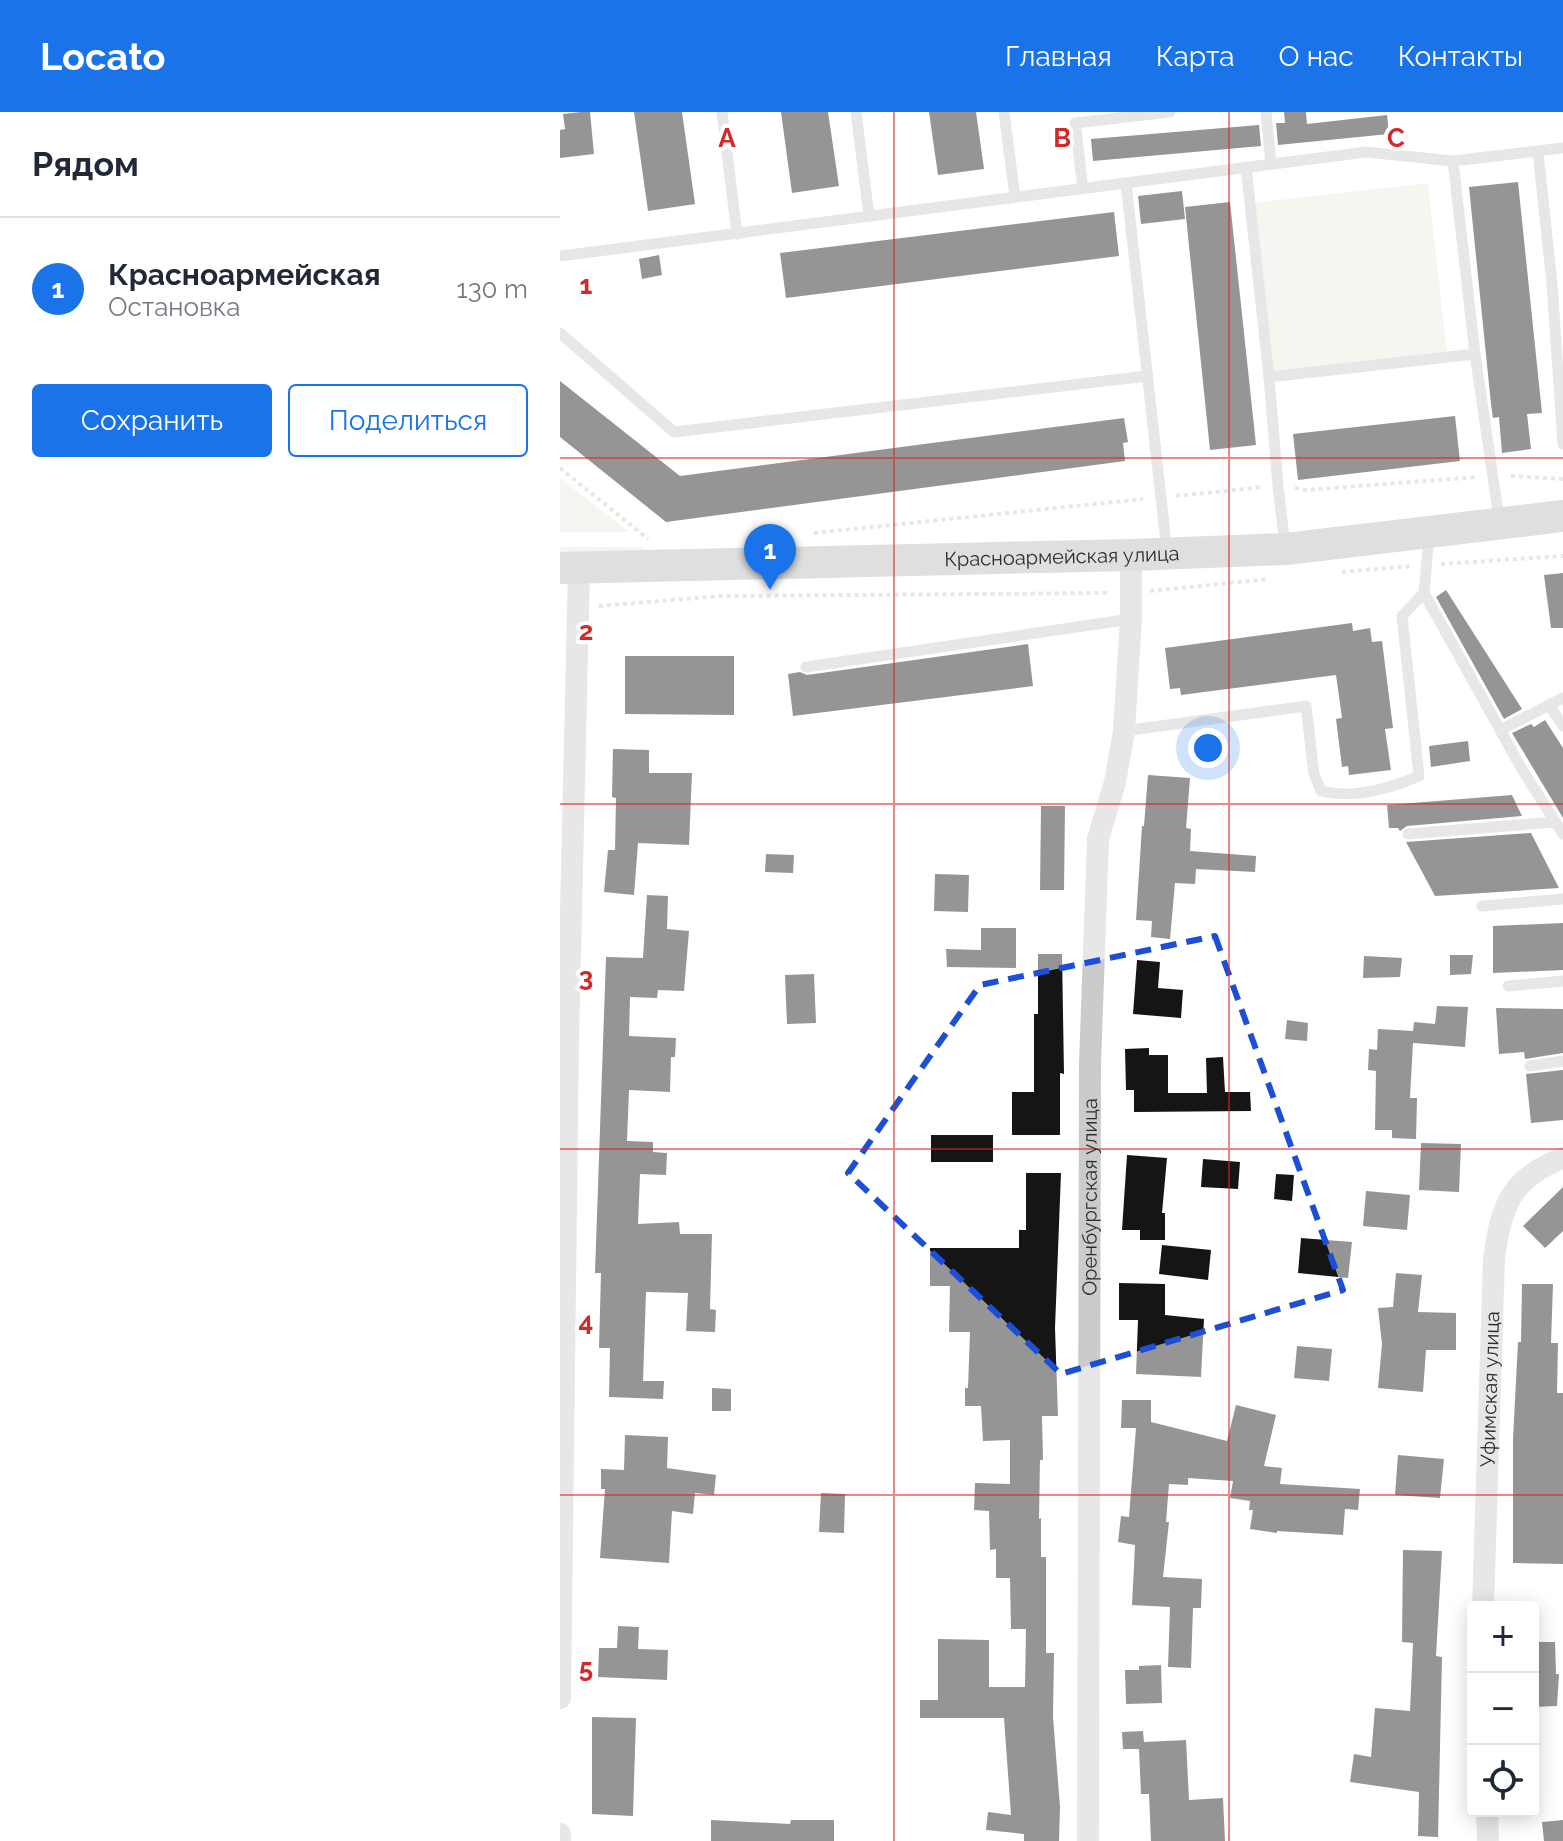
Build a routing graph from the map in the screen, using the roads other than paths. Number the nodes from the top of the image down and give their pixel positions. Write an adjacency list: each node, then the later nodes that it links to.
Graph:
1 (722, 112): 15 (lane)
2 (856, 112): 14 (lane)
3 (1004, 112): 13 (lane)
4 (1170, 112): 12 (lane)
5 (1266, 112): 9 (lane)
6 (1563, 148): 7 (lane)
7 (1538, 152): 8 (lane); 21 (lane)
8 (1453, 161): 9 (lane); 18 (lane)
9 (1271, 164): 10 (lane)
10 (1246, 167): 11 (lane); 20 (lane)
11 (1126, 183): 12 (lane); 19 (lane)
12 (1083, 189): 13 (lane)
13 (1015, 197): 14 (lane)
14 (869, 216): 15 (lane)
15 (737, 234): 16 (lane)
16 (560, 256)
17 (560, 333): 19 (lane)
18 (1475, 354): 20 (lane); 24 (lane)
19 (1147, 376): 27 (lane)
20 (1269, 377): 26 (lane)
21 (1560, 396): 22 (lane)
22 (1563, 444)
23 (1563, 516): 24 (street, Красноармейская улица)
24 (1500, 524): 25 (street, Красноармейская улица)
25 (1429, 532): 26 (street, Красноармейская улица); 30 (lane)
26 (1286, 549): 27 (street, Красноармейская улица)
27 (1167, 554): 28 (street, Красноармейская улица)
28 (1131, 555): 29 (street, Красноармейская улица); 31 (street, Оренбургская улица)
29 (570, 568): 49 (street)
30 (1424, 593): 36 (lane); 37 (lane)
31 (1131, 619): 32 (lane); 37 (street, Оренбургская улица)
32 (806, 667)
33 (1563, 698): 34 (lane)
34 (1549, 705): 35 (lane); 36 (lane)
35 (1563, 726)
36 (1500, 730): 38 (lane)
37 (1124, 731): 53 (street, Оренбургская улица)
38 (1555, 822): 39 (lane); 40 (lane)
39 (1408, 834)
40 (1563, 834)
41 (1563, 899): 42 (lane)
42 (1482, 906)
43 (1563, 981): 44 (lane)
44 (1508, 986)
45 (1563, 1061): 46 (lane)
46 (1530, 1066)
47 (1563, 1158): 48 (street, Уфимская улица)
48 (1483, 1601)
49 (560, 1698)
50 (1487, 1817): 54 (street)
51 (560, 1834): 52 (street)
52 (560, 1841)
53 (1088, 1841)
54 (1488, 1841)

